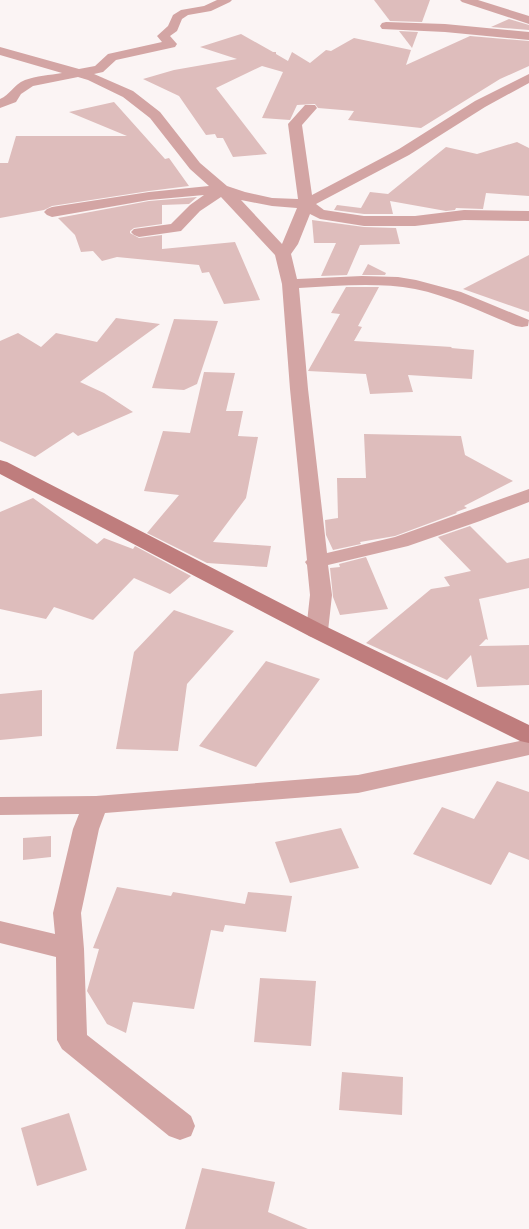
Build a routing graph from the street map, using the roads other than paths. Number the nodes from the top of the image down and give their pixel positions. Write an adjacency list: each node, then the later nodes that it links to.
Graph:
1 (226, 0): 7 (street)
2 (466, 0): 3 (street)
3 (529, 20)
4 (386, 26): 5 (street)
5 (529, 36)
6 (114, 43): 7 (street)
7 (132, 52): 9 (street)
8 (1, 53): 9 (street)
9 (80, 74): 11 (street); 13 (street)
10 (529, 78): 14 (street)
11 (0, 104)
12 (310, 108): 14 (street)
13 (222, 190): 14 (street); 15 (street); 17 (street); 18 (street)
14 (306, 204): 16 (street); 18 (street)
15 (52, 212)
16 (529, 216)
17 (139, 232)
18 (283, 254): 19 (street)
19 (290, 284): 20 (street); 23 (street)
20 (522, 322)
21 (0, 466): 24 (street)
22 (529, 495): 23 (street)
23 (316, 562): 24 (street)
24 (317, 631): 25 (street)
25 (529, 735)
26 (529, 747): 27 (street)
27 (96, 805): 28 (street); 30 (street)
28 (0, 806)
29 (0, 932): 30 (street)
30 (70, 949): 31 (street)
31 (180, 1126)

